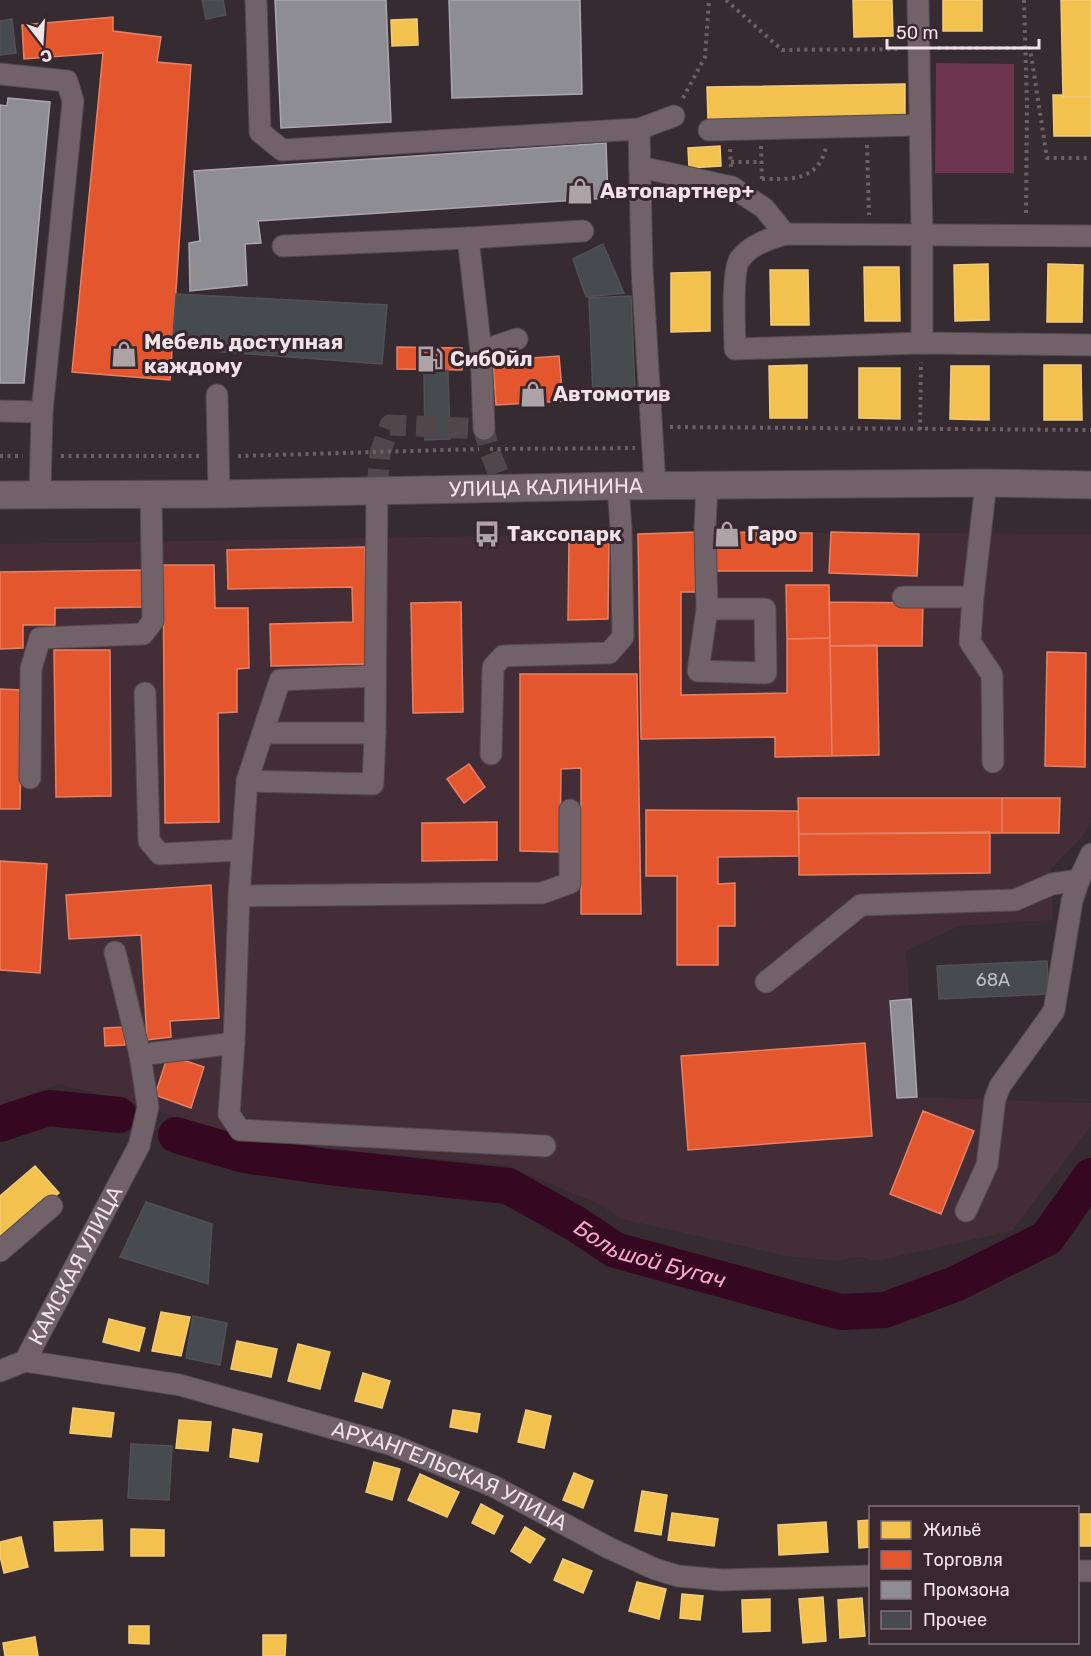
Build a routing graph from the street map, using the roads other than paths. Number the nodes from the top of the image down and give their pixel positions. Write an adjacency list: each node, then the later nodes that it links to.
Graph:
1 (256, 0): 6 (street)
2 (918, 0): 5 (street)
3 (0, 74): 21 (street)
4 (674, 116): 6 (street)
5 (919, 125): 7 (street); 11 (street)
6 (639, 129): 8 (street)
7 (719, 130)
8 (640, 167): 10 (street); 24 (street)
9 (583, 231): 13 (street)
10 (784, 234): 11 (street); 16 (street)
11 (922, 234): 12 (street); 16 (street)
12 (1090, 235)
13 (468, 238): 14 (street); 18 (street)
14 (284, 246)
15 (517, 339): 18 (street)
16 (921, 343): 17 (street)
17 (1091, 345)
18 (481, 351): 22 (street)
19 (217, 395): 31 (street)
20 (0, 411): 21 (street)
21 (42, 412): 29 (street)
22 (484, 429)
23 (986, 483): 25 (main road, УЛИЦА КАЛИНИНА); 26 (main road, УЛИЦА КАЛИНИНА); 34 (street)
24 (655, 485): 25 (main road, УЛИЦА КАЛИНИНА); 27 (main road, УЛИЦА КАЛИНИНА)
25 (707, 485): 35 (street)
26 (1091, 485)
27 (618, 486): 28 (main road, УЛИЦА КАЛИНИНА); 40 (street)
28 (377, 490): 31 (main road, УЛИЦА КАЛИНИНА); 36 (street)
29 (40, 494): 30 (main road, УЛИЦА КАЛИНИНА); 32 (main road, УЛИЦА КАЛИНИНА)
30 (151, 494): 31 (main road, УЛИЦА КАЛИНИНА); 42 (street)
31 (219, 494)
32 (0, 495)
33 (903, 597): 34 (street)
34 (973, 597): 41 (street)
35 (707, 609)
36 (375, 676): 38 (street); 39 (street)
37 (145, 693): 45 (street)
38 (262, 733): 39 (street); 43 (street)
39 (375, 734): 43 (street)
40 (491, 754)
41 (993, 762)
42 (30, 778)
43 (247, 781): 45 (street)
44 (570, 810): 48 (street)
45 (242, 850): 48 (street)
46 (1091, 854): 47 (street)
47 (1079, 879): 50 (street); 55 (street)
48 (239, 896): 51 (street)
49 (115, 952): 52 (street, КАМСКАЯ УЛИЦА)
50 (766, 982)
51 (234, 1043): 52 (street); 53 (street)
52 (140, 1055): 57 (street, КАМСКАЯ УЛИЦА)
53 (545, 1146)
54 (52, 1206): 56 (street)
55 (966, 1211)
56 (0, 1251)
57 (26, 1361): 58 (street, КАМСКАЯ УЛИЦА); 59 (street, АРХАНГЕЛЬСКАЯ УЛИЦА)
58 (0, 1371)
59 (869, 1576)

